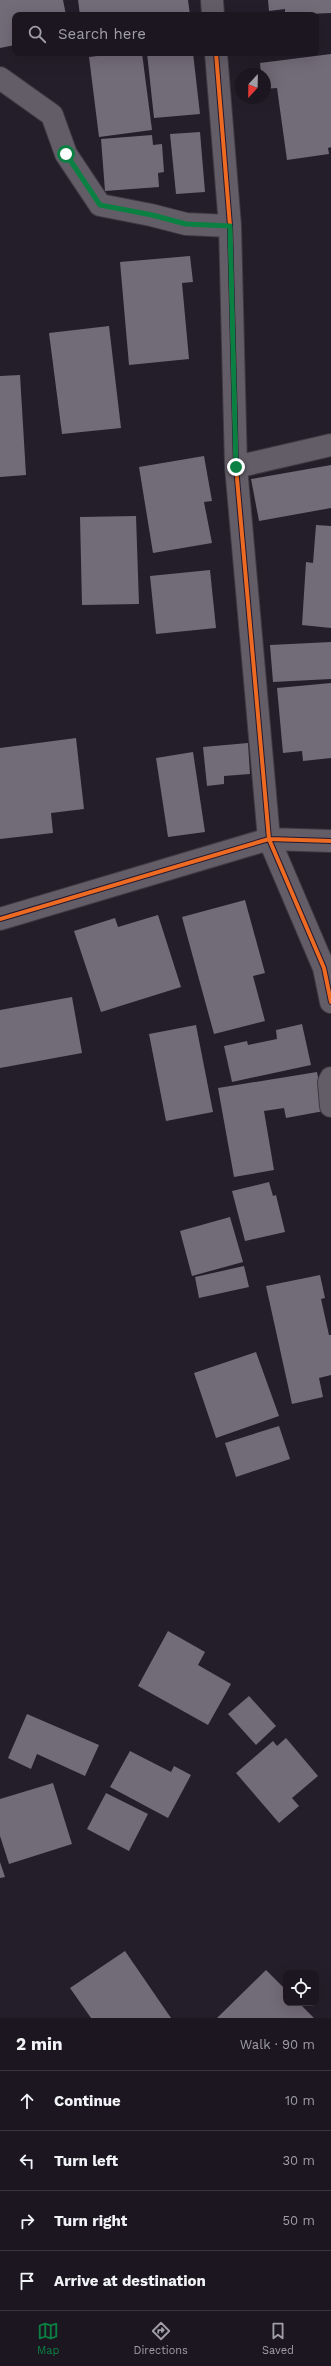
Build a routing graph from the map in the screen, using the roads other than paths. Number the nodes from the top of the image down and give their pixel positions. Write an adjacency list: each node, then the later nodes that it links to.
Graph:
1 (212, 0): 2 (street)
2 (213, 12)
3 (216, 56): 5 (street)
4 (0, 78): 5 (street)
5 (230, 226): 7 (street)
6 (331, 445): 7 (street)
7 (236, 467): 8 (street)
8 (269, 839): 9 (street); 10 (street); 11 (street)
9 (331, 841)
10 (0, 919)
11 (331, 1002)
12 (331, 1078): 13 (street)
13 (331, 1106)

